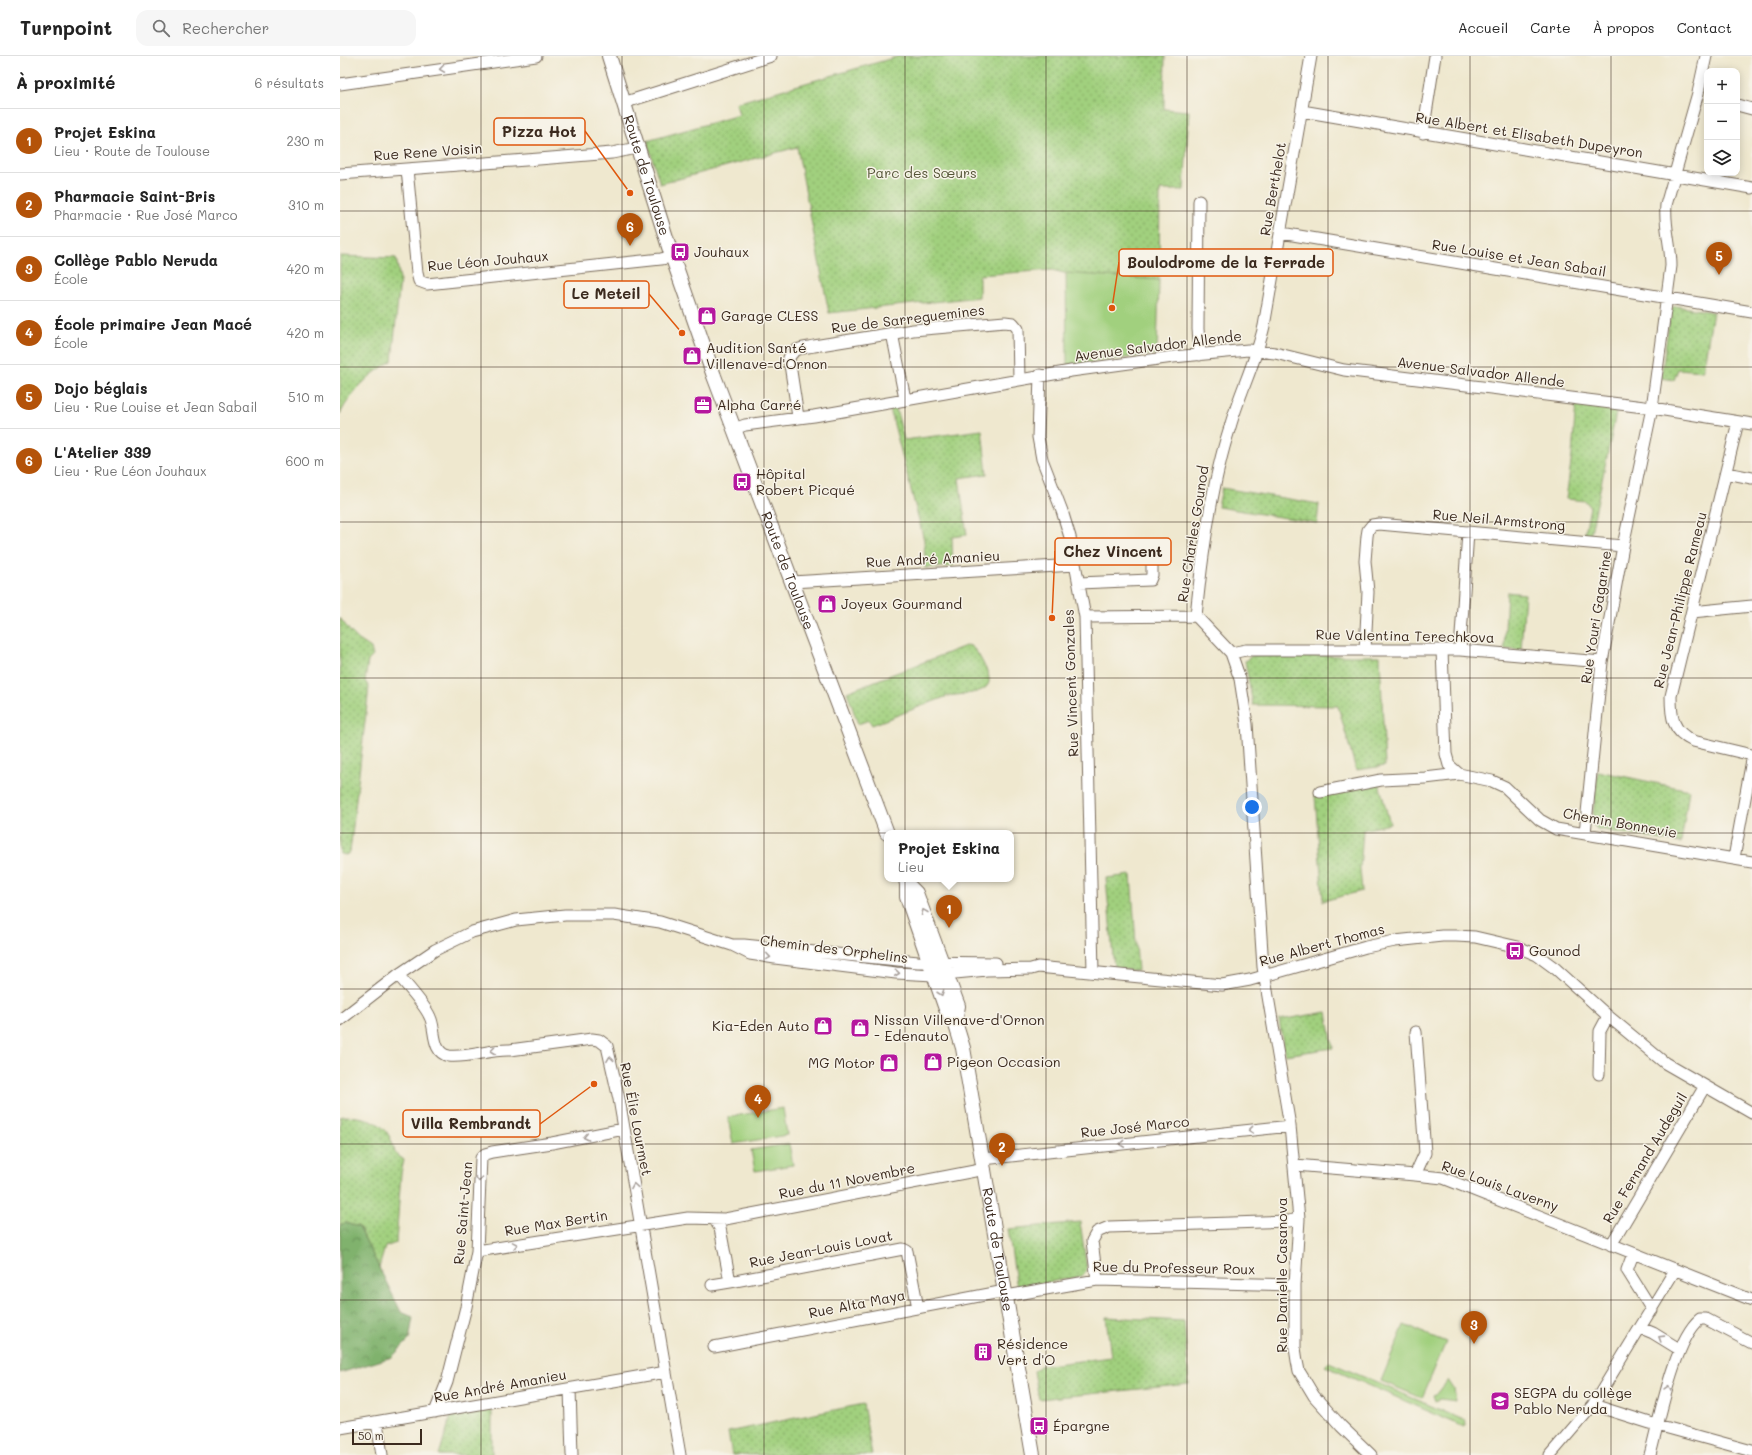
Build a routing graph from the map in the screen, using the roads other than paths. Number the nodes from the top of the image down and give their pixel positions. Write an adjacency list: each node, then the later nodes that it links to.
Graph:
1 (536, 56): 7 (street, one-way to 7)
2 (609, 56): 9 (main road, Route de Toulouse)
3 (770, 56): 9 (street)
4 (1311, 56): 12 (street, Rue Berthelot)
5 (1435, 56): 13 (street)
6 (1706, 56): 8 (street, Rue Youri Gagarine)
7 (340, 84)
8 (1702, 94): 17 (street, Rue Youri Gagarine)
9 (623, 103): 14 (main road, Route de Toulouse)
10 (1740, 106): 11 (street)
11 (1752, 109)
12 (1302, 111): 13 (street, Rue Albert et Elisabeth Dupeyron); 20 (street, Rue Berthelot)
13 (1423, 133): 17 (street, Rue Albert et Elisabeth Dupeyron)
14 (637, 148): 15 (street, Rue Rene Voisin); 21 (main road, Route de Toulouse)
15 (407, 169): 16 (street, Rue Rene Voisin); 21 (street, Rue Léon Jouhaux)
16 (340, 174)
17 (1676, 175): 18 (street, Rue Albert et Elisabeth Dupeyron); 22 (street, Rue Youri Gagarine)
18 (1752, 188)
19 (1199, 201): 26 (street)
20 (1281, 233): 22 (street, Rue Louise et Jean Sabail); 25 (street, Rue Berthelot)
21 (672, 257): 34 (main road, Route de Toulouse)
22 (1667, 298): 23 (street, Rue Louise et Jean Sabail); 30 (street, Rue Youri Gagarine)
23 (1752, 312)
24 (892, 333): 28 (street, Rue de Sarreguemines); 29 (street); 31 (street, Rue de Sarreguemines)
25 (1258, 351): 26 (street, Avenue Salvador Allende); 30 (street, Avenue Salvador Allende); 45 (street, Rue Charles Gounod)
26 (1200, 354): 27 (street, Avenue Salvador Allende)
27 (1040, 375): 28 (street, Avenue Salvador Allende); 40 (street, Rue Vincent Gonzales)
28 (1020, 379): 29 (street, Avenue Salvador Allende)
29 (905, 399): 31 (street, Avenue Salvador Allende)
30 (1652, 408): 32 (street, Avenue Salvador Allende); 38 (street, Rue Youri Gagarine)
31 (798, 417): 34 (street, Avenue Salvador Allende)
32 (1738, 422): 33 (street, Avenue Salvador Allende); 35 (street, Rue Jean-Philippe Rameau)
33 (1752, 424)
34 (734, 429): 41 (main road, Route de Toulouse)
35 (1726, 473): 36 (street); 44 (street, Rue Jean-Philippe Rameau)
36 (1752, 478)
37 (1468, 532): 38 (street, Rue Neil Armstrong); 47 (street, Rue Neil Armstrong); 49 (street)
38 (1623, 546): 51 (street, Rue Youri Gagarine)
39 (1152, 558): 42 (street)
40 (1075, 565): 41 (street, Rue André Amanieu); 42 (street, Rue Vincent Gonzales)
41 (792, 582): 56 (main road, Route de Toulouse)
42 (1079, 583): 46 (street, Rue Vincent Gonzales)
43 (1752, 606): 44 (street)
44 (1692, 612): 52 (street, Rue Jean-Philippe Rameau)
45 (1196, 616): 46 (street); 50 (street, Rue Charles Gounod)
46 (1086, 617): 62 (street, Rue Vincent Gonzales)
47 (1365, 650): 48 (street, Rue Valentina Terechkova); 50 (street, Rue Valentina Terechkova)
48 (1442, 650): 49 (street, Rue Valentina Terechkova); 54 (street)
49 (1460, 650): 51 (street, Rue Valentina Terechkova)
50 (1231, 653): 64 (street, Rue Charles Gounod)
51 (1602, 662): 57 (street, Rue Youri Gagarine)
52 (1752, 755)
53 (1752, 760): 58 (street)
54 (1459, 774): 55 (street, Chemin Bonnevie); 57 (street, Chemin Bonnevie)
55 (1320, 792)
56 (886, 830)
57 (1585, 833): 58 (street, Chemin Bonnevie)
58 (1734, 858): 59 (street, Chemin Bonnevie)
59 (1752, 862)
60 (906, 882): 61 (main road, Route de Toulouse)
61 (939, 968): 62 (street, Rue Albert Thomas); 63 (street, Chemin des Orphelins); 73 (main road, Route de Toulouse)
62 (1093, 972): 64 (street, Rue Albert Thomas)
63 (398, 975): 66 (street, Chemin des Orphelins); 72 (street, Rue Élie Lourmet, one-way to 63)
64 (1264, 976): 65 (street, Rue Albert Thomas); 71 (street)
65 (1608, 1016): 68 (street); 69 (street, Rue Albert Thomas)
66 (340, 1020)
67 (1416, 1032): 75 (street)
68 (1599, 1074)
69 (1705, 1086): 70 (street, Rue Albert Thomas); 79 (street, Rue Fernand Audeguil)
70 (1752, 1113)
71 (1290, 1126): 73 (street, Rue José Marco, one-way to 73); 74 (street)
72 (624, 1129): 78 (street, Rue Élie Lourmet, one-way to 72); 80 (street, Rue Saint-Jean, one-way to 80)
73 (984, 1164): 76 (street, Rue du 11 Novembre); 87 (main road, Route de Toulouse)
74 (1294, 1165): 75 (street, Rue Louis Laverny); 77 (street, Rue Danielle Casanova)
75 (1415, 1175): 79 (street, Rue Louis Laverny)
76 (714, 1219): 78 (street, Rue du 11 Novembre); 84 (street)
77 (1299, 1219): 83 (street); 86 (street, Rue Danielle Casanova)
78 (640, 1225): 80 (street, Rue Max Bertin, one-way to 78); 95 (street, Rue Élie Lourmet)
79 (1611, 1245): 81 (street, Rue Louis Laverny)
80 (477, 1248): 98 (street, Rue Saint-Jean)
81 (1633, 1254): 82 (street, Rue Louis Laverny); 90 (street)
82 (1675, 1270): 88 (street, Rue Louis Laverny); 90 (street)
83 (1097, 1280): 86 (street, Rue du Professeur Roux); 87 (street, Rue du Professeur Roux)
84 (730, 1282): 85 (street, Rue Jean-Louis Lovat); 89 (street, Rue Jean-Louis Lovat)
85 (712, 1285)
86 (1295, 1285): 107 (street, Rue Danielle Casanova)
87 (1006, 1294): 89 (street, Rue Alta Maya); 106 (main road, Route de Toulouse)
88 (1752, 1300)
89 (918, 1308): 93 (street, Rue Alta Maya)
90 (1652, 1310): 91 (street)
91 (1641, 1328): 94 (street, one-way to 91); 97 (street)
92 (1752, 1343): 94 (street)
93 (714, 1347)
94 (1679, 1350): 100 (street, one-way to 94)
95 (666, 1372): 96 (street, Rue André Amanieu); 105 (street, Rue Élie Lourmet)
96 (570, 1389): 98 (street, Rue André Amanieu); 104 (street)
97 (1593, 1406): 100 (street); 108 (street)
98 (435, 1412): 99 (street, Rue André Amanieu)
99 (377, 1422): 101 (street, Rue André Amanieu); 103 (street)
100 (1658, 1426): 102 (street); 109 (street)
101 (340, 1428)
102 (1750, 1452)
103 (382, 1455)
104 (572, 1455)
105 (680, 1455)
106 (1033, 1455)
107 (1371, 1455)
108 (1550, 1455)
109 (1650, 1455)

